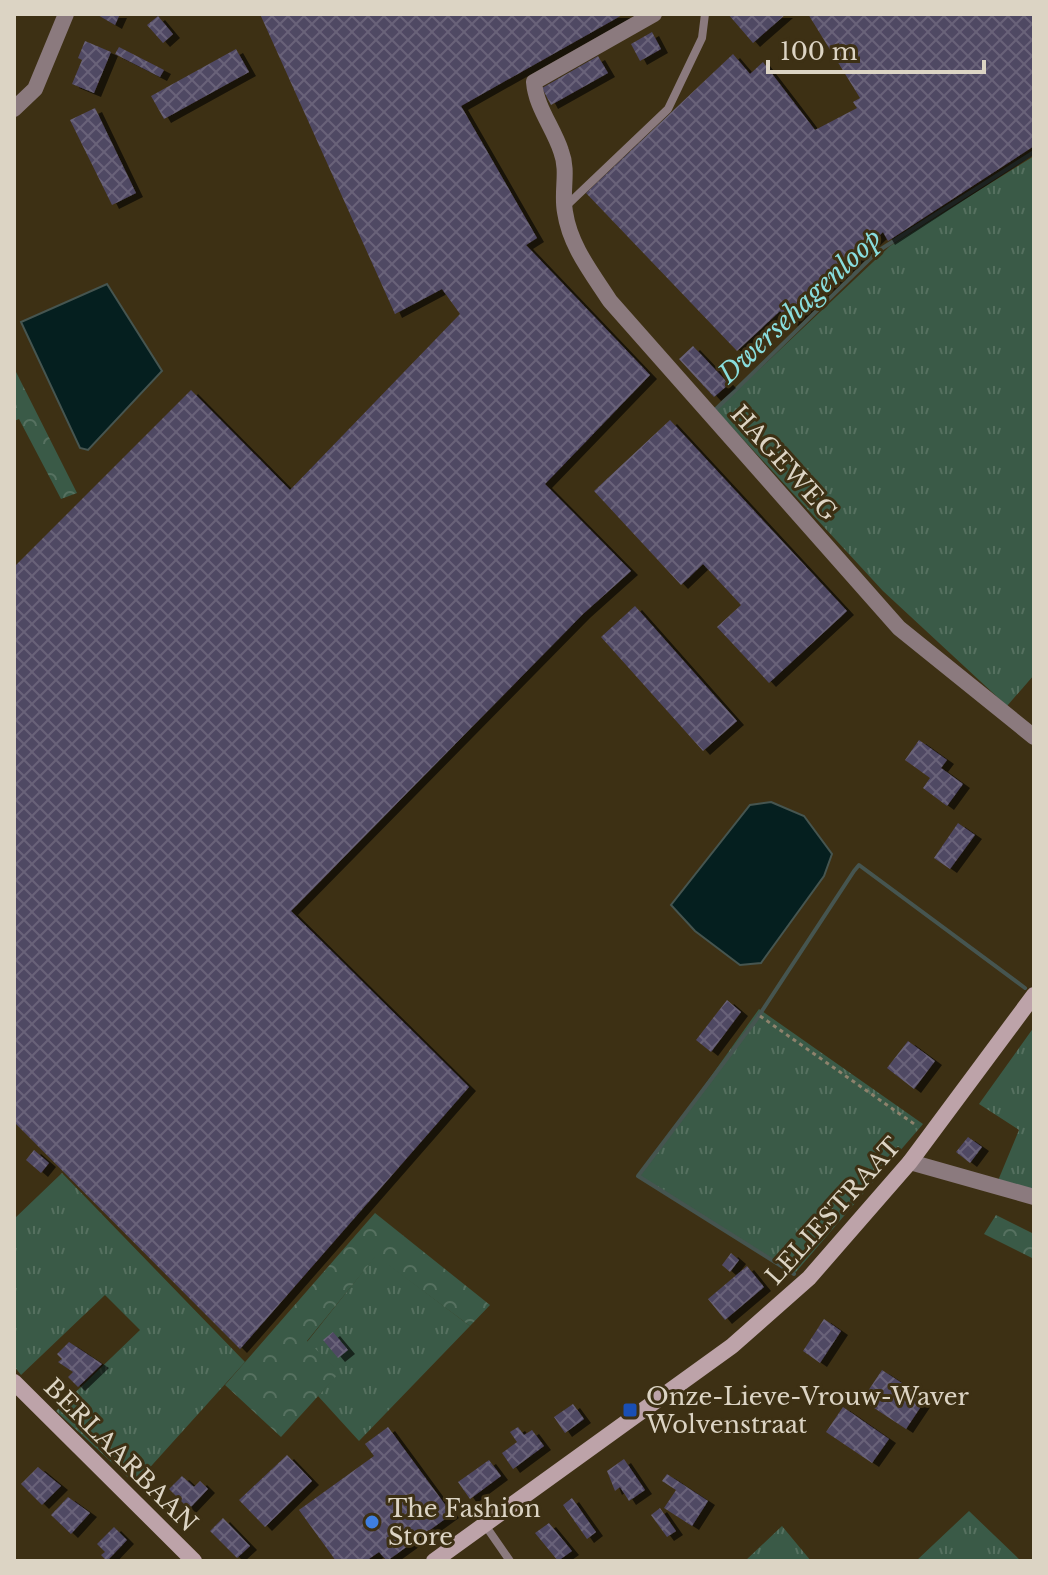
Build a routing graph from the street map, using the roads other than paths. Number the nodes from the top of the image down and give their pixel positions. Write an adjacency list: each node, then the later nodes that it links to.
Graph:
1 (66, 14): 4 (street)
2 (654, 14): 5 (street, HAGEWEG)
3 (705, 14): 5 (lane)
4 (14, 109)
5 (564, 209): 6 (street, HAGEWEG)
6 (1034, 737)
7 (1034, 995): 8 (street, LELIESTRAAT)
8 (910, 1162): 9 (street); 11 (street, LELIESTRAAT)
9 (1034, 1197)
10 (14, 1382): 12 (street, BERLAARBAAN)
11 (485, 1525): 13 (street, LELIESTRAAT); 14 (lane)
12 (194, 1561)
13 (434, 1561)
14 (510, 1561)

